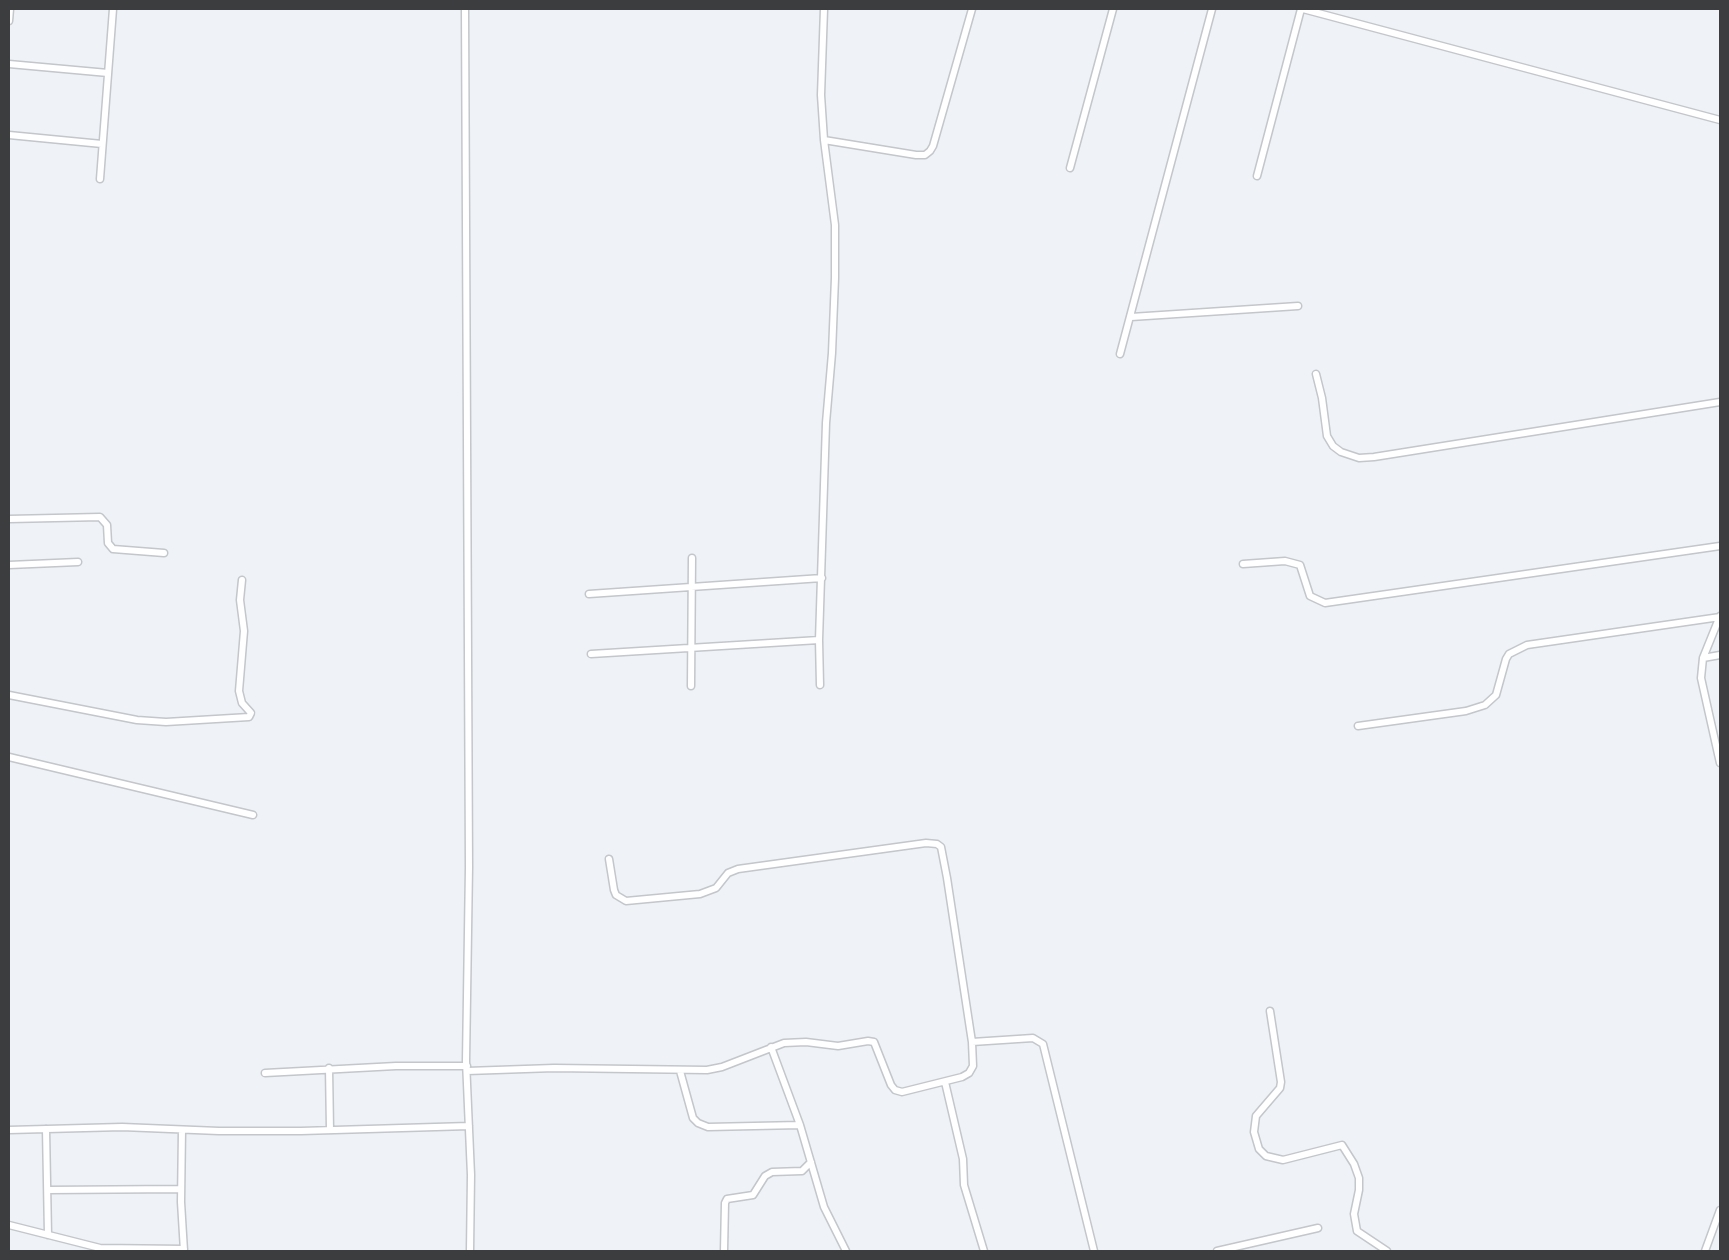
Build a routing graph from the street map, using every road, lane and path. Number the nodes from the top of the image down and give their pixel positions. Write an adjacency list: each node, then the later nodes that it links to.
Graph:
1 (10, 9): 9 (street)
2 (113, 9): 11 (street)
3 (465, 9): 53 (street)
4 (824, 9): 14 (street)
5 (972, 9): 14 (street)
6 (1113, 9): 16 (street)
7 (1212, 9): 20 (street)
8 (1302, 9): 12 (street); 17 (street)
9 (9, 21)
10 (9, 64): 11 (street)
11 (108, 73): 15 (street)
12 (1720, 120)
13 (9, 135): 15 (street)
14 (824, 140): 31 (street)
15 (102, 144): 18 (street)
16 (1070, 168)
17 (1257, 176)
18 (100, 179)
19 (1298, 306): 20 (street)
20 (1131, 317): 21 (street)
21 (1120, 354)
22 (1316, 374): 23 (street)
23 (1720, 402)
24 (9, 519): 26 (street)
25 (1720, 546): 29 (street)
26 (164, 553)
27 (692, 558): 33 (street)
28 (78, 562): 30 (street)
29 (1244, 564)
30 (9, 565)
31 (822, 578): 33 (street); 36 (street)
32 (242, 580): 43 (street)
33 (692, 587): 34 (street); 37 (street)
34 (590, 594)
35 (1720, 616): 40 (street); 44 (street)
36 (819, 640): 37 (street); 42 (street)
37 (691, 648): 38 (street); 41 (street)
38 (591, 654)
39 (1720, 655): 40 (street)
40 (1703, 658): 46 (street)
41 (691, 686)
42 (820, 686)
43 (9, 695)
44 (1358, 726)
45 (9, 757): 47 (street)
46 (1720, 763)
47 (253, 814)
48 (610, 859): 50 (street)
49 (1270, 1011): 77 (street)
50 (972, 1042): 56 (street); 75 (street)
51 (771, 1047): 54 (street); 56 (street); 57 (street)
52 (329, 1068): 53 (street); 55 (street); 62 (street)
53 (467, 1069): 54 (street); 58 (street)
54 (680, 1071): 57 (street)
55 (265, 1073)
56 (945, 1082): 74 (street)
57 (800, 1125): 63 (street)
58 (469, 1126): 62 (street); 71 (street)
59 (46, 1129): 60 (street); 61 (street); 65 (street)
60 (9, 1130)
61 (182, 1130): 62 (street); 64 (street)
62 (330, 1130)
63 (811, 1162): 72 (street); 73 (street)
64 (181, 1189): 65 (street); 70 (street)
65 (48, 1190): 69 (street)
66 (1720, 1210): 78 (street)
67 (9, 1225): 69 (street)
68 (1318, 1228): 76 (street)
69 (48, 1235): 70 (street)
70 (184, 1250)
71 (470, 1251)
72 (724, 1251)
73 (846, 1251)
74 (984, 1251)
75 (1094, 1251)
76 (1217, 1251)
77 (1387, 1251)
78 (1705, 1251)

